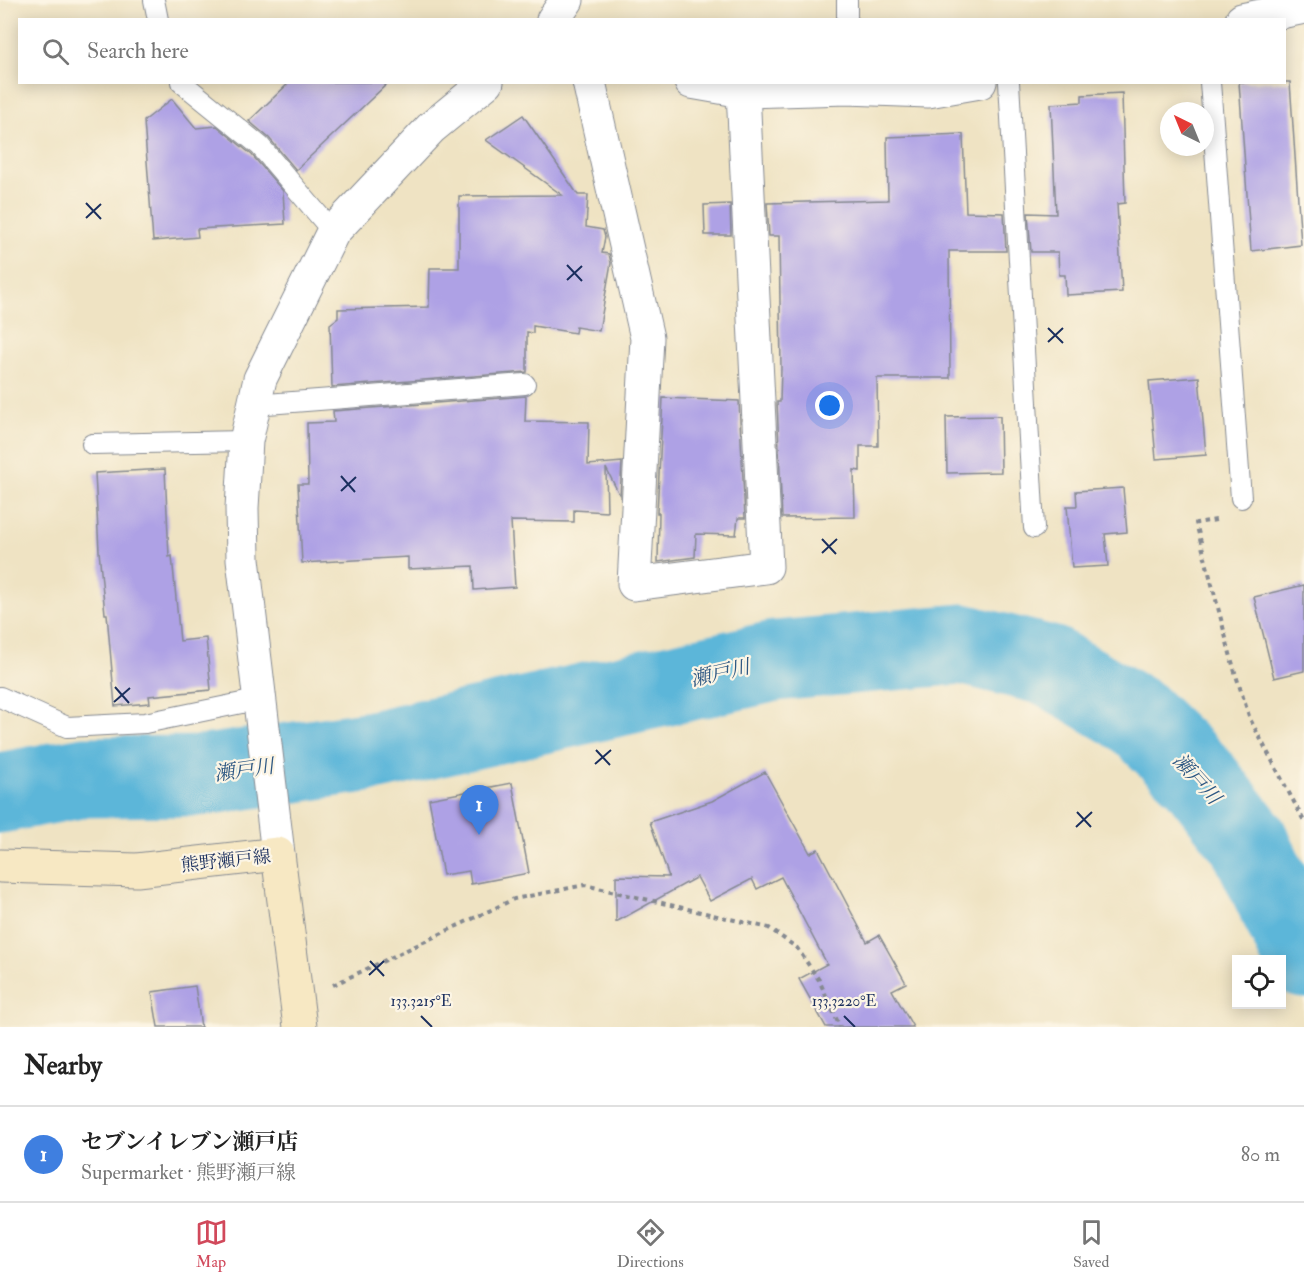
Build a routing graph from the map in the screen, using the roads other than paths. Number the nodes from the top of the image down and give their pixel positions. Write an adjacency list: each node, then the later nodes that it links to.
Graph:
1 (154, 0): 6 (lane)
2 (567, 0): 7 (street)
3 (847, 0): 8 (lane)
4 (1304, 7): 5 (street)
5 (1249, 12)
6 (158, 18)
7 (554, 18)
8 (847, 18)
9 (183, 84): 18 (lane)
10 (485, 84): 18 (street)
11 (589, 84): 17 (street)
12 (703, 84): 17 (street)
13 (968, 84): 16 (street)
14 (1009, 84): 24 (lane)
15 (1210, 84): 23 (lane)
16 (847, 85): 17 (street)
17 (743, 91)
18 (333, 232): 20 (street)
19 (525, 384): 20 (lane)
20 (254, 405): 21 (street)
21 (246, 441): 22 (lane); 26 (street)
22 (93, 444)
23 (1241, 498)
24 (1034, 528)
25 (0, 696): 26 (lane)
26 (261, 699): 27 (street)
27 (278, 854): 28 (main road, 熊野瀬戸線); 29 (main road, 熊野瀬戸線)
28 (0, 866)
29 (299, 1015)

